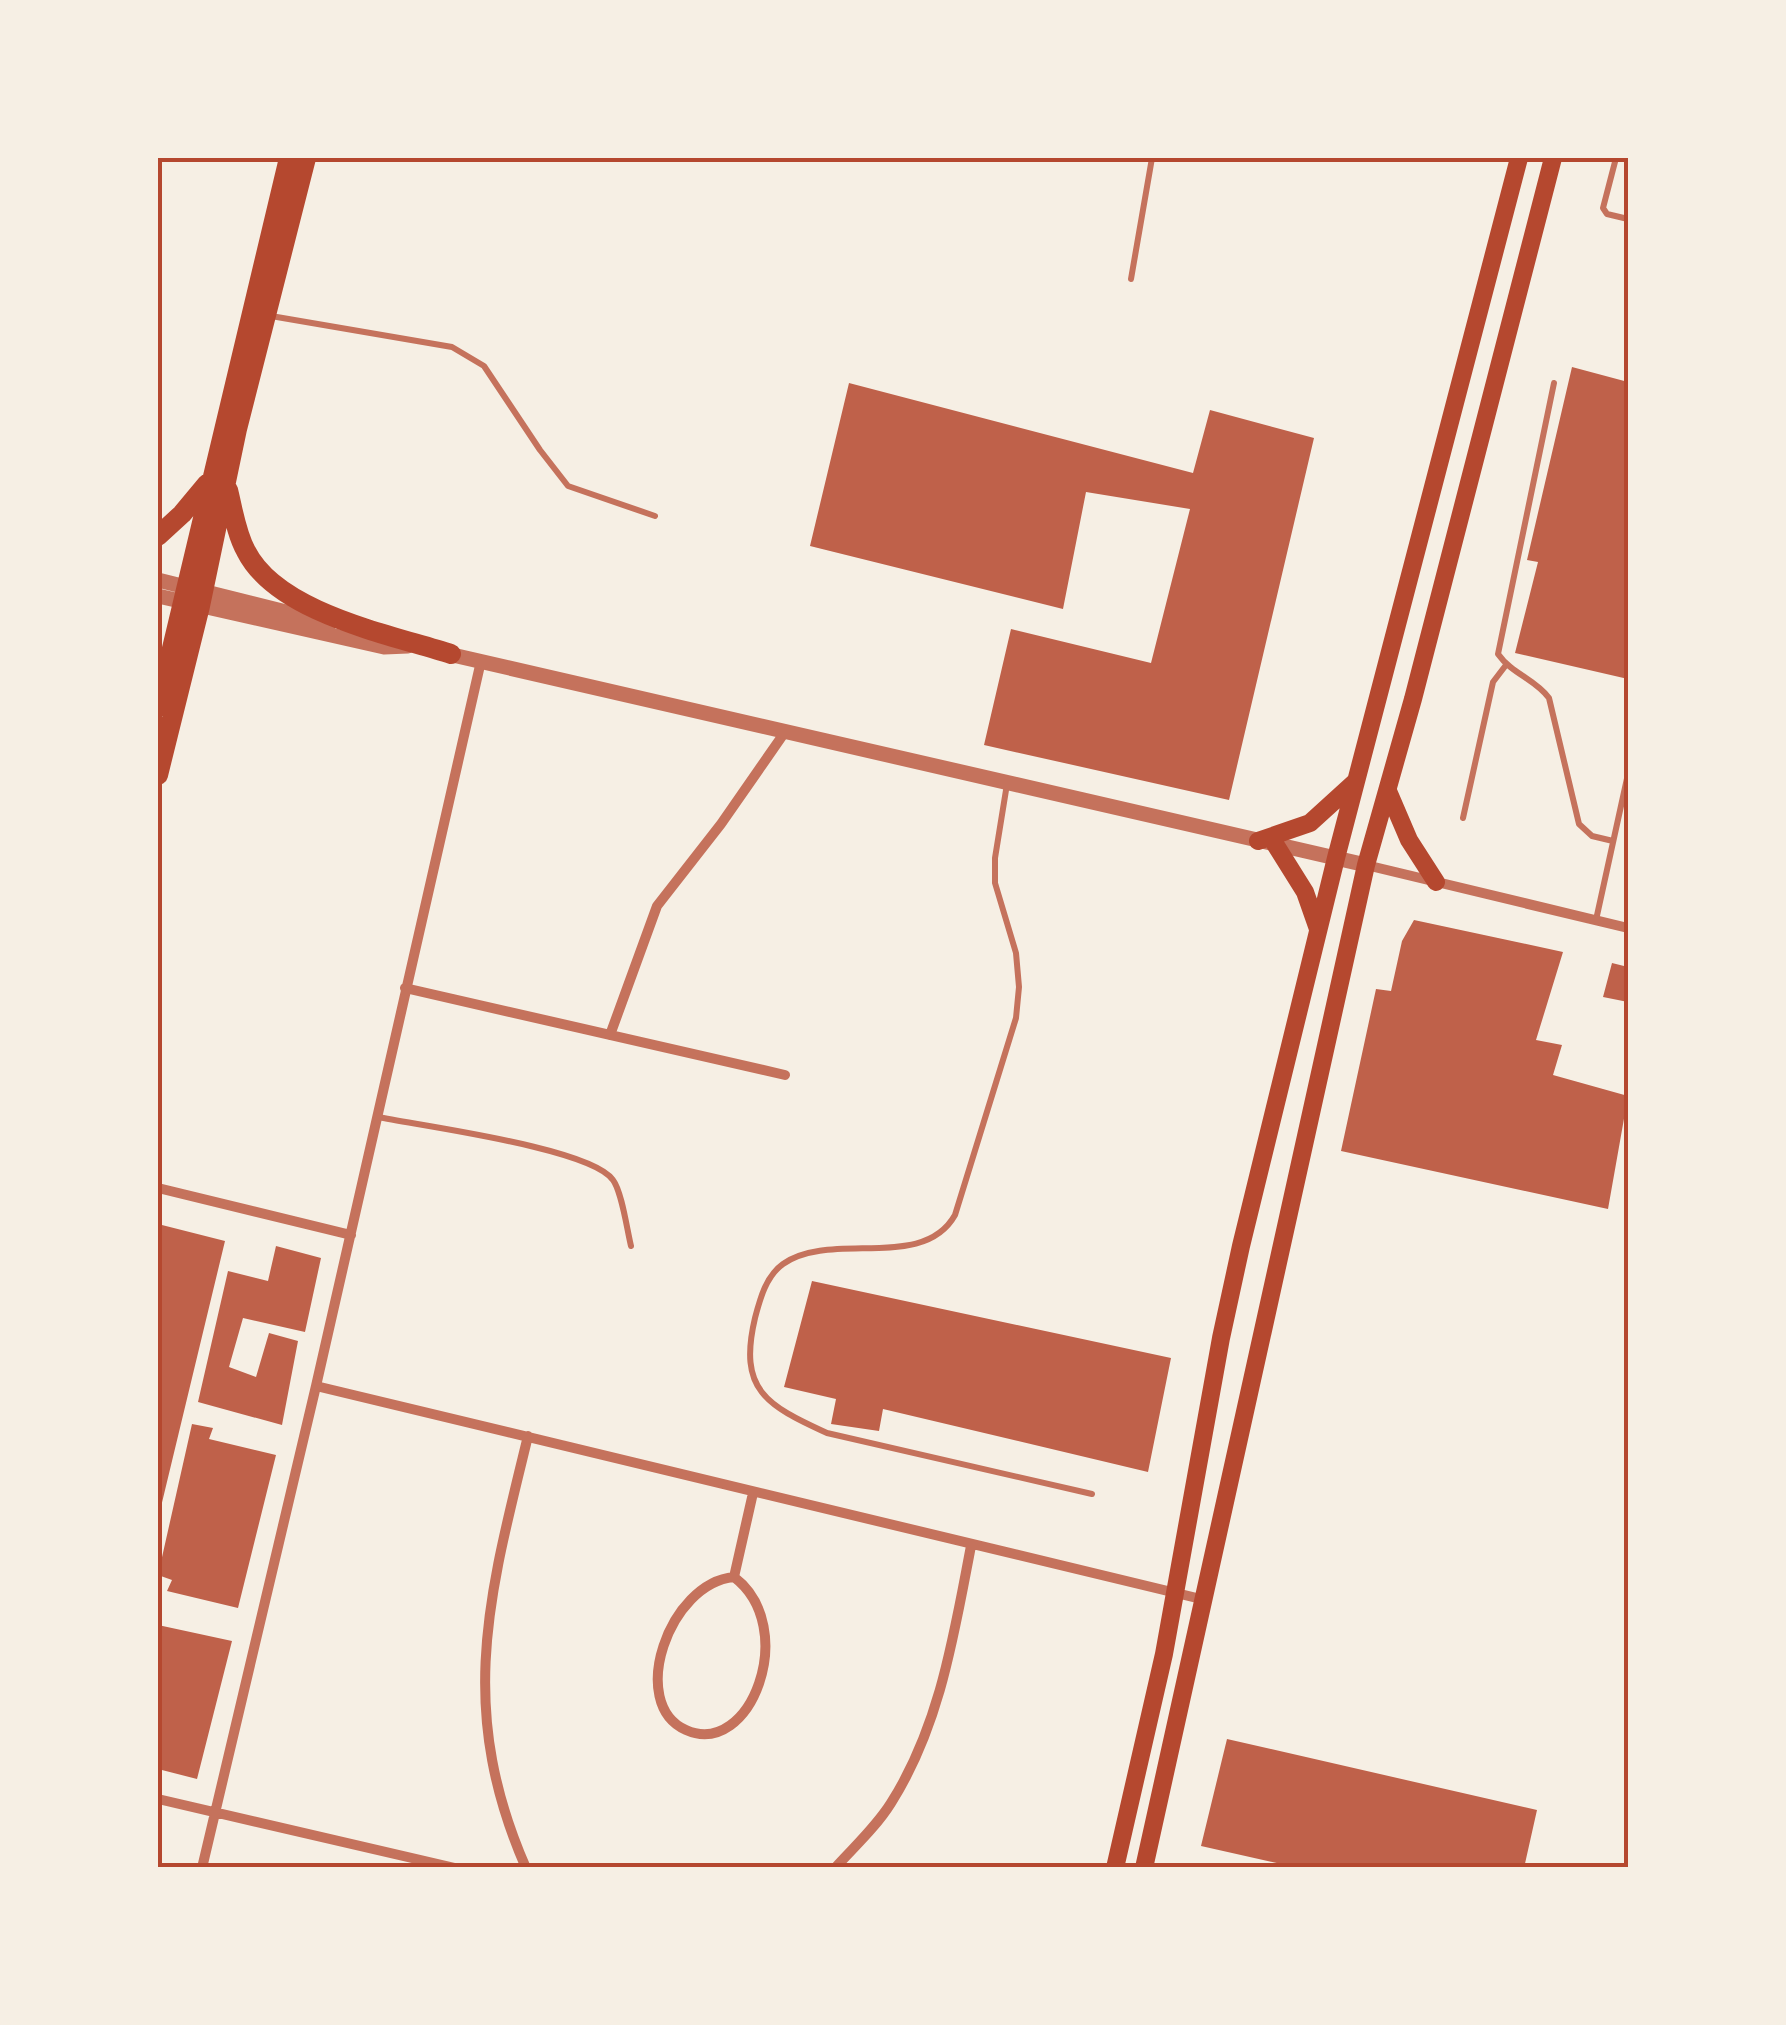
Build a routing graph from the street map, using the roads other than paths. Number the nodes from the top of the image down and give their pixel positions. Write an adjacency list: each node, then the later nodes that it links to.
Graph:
1 (289, 158): 7 (main road)
2 (306, 158): 7 (main road)
3 (1152, 158): 11 (lane)
4 (1520, 158): 9 (main road)
5 (1553, 158): 10 (main road)
6 (1616, 158): 8 (lane)
7 (288, 197): 12 (main road); 14 (main road)
8 (1628, 219)
9 (1501, 228): 10 (main road); 28 (main road)
10 (1534, 235): 30 (main road)
11 (1131, 278)
12 (266, 315): 14 (main road); 15 (lane)
13 (1554, 383): 22 (lane)
14 (219, 481): 16 (main road); 19 (main road); 20 (main road)
15 (655, 516)
16 (158, 536)
17 (158, 580): 19 (street)
18 (158, 596): 19 (street)
19 (193, 596): 20 (street); 23 (main road); 27 (main road)
20 (451, 654): 21 (street)
21 (481, 661): 25 (street); 40 (street)
22 (1506, 665): 31 (lane); 32 (lane)
23 (161, 666): 24 (main road)
24 (158, 706)
25 (785, 732): 29 (street); 41 (street)
26 (1628, 774): 32 (lane)
27 (158, 775)
28 (1356, 781): 33 (main road); 34 (main road)
29 (1006, 784): 33 (street); 50 (lane)
30 (1388, 790): 35 (main road); 36 (main road)
31 (1463, 818)
32 (1613, 841): 37 (lane)
33 (1267, 843): 34 (street); 39 (main road)
34 (1336, 858): 35 (street); 39 (main road)
35 (1366, 865): 36 (street); 54 (main road)
36 (1436, 882): 37 (street)
37 (1596, 920): 38 (street)
38 (1628, 928)
39 (1318, 930): 53 (main road)
40 (405, 988): 41 (street); 43 (street)
41 (610, 1035): 42 (street)
42 (786, 1075)
43 (378, 1117): 45 (street); 46 (lane)
44 (158, 1188): 45 (street)
45 (351, 1235): 47 (street)
46 (631, 1246)
47 (316, 1386): 48 (street); 56 (street)
48 (528, 1436): 49 (street); 59 (street)
49 (753, 1493): 51 (street); 52 (street)
50 (1092, 1494)
51 (971, 1546): 53 (street); 60 (street)
52 (734, 1577): 52 (street)
53 (1175, 1594): 54 (street); 61 (main road)
54 (1201, 1599): 62 (main road)
55 (158, 1799): 56 (street)
56 (214, 1812): 57 (street); 58 (street)
57 (202, 1868)
58 (455, 1868)
59 (526, 1868)
60 (835, 1868)
61 (1115, 1868)
62 (1144, 1868)

